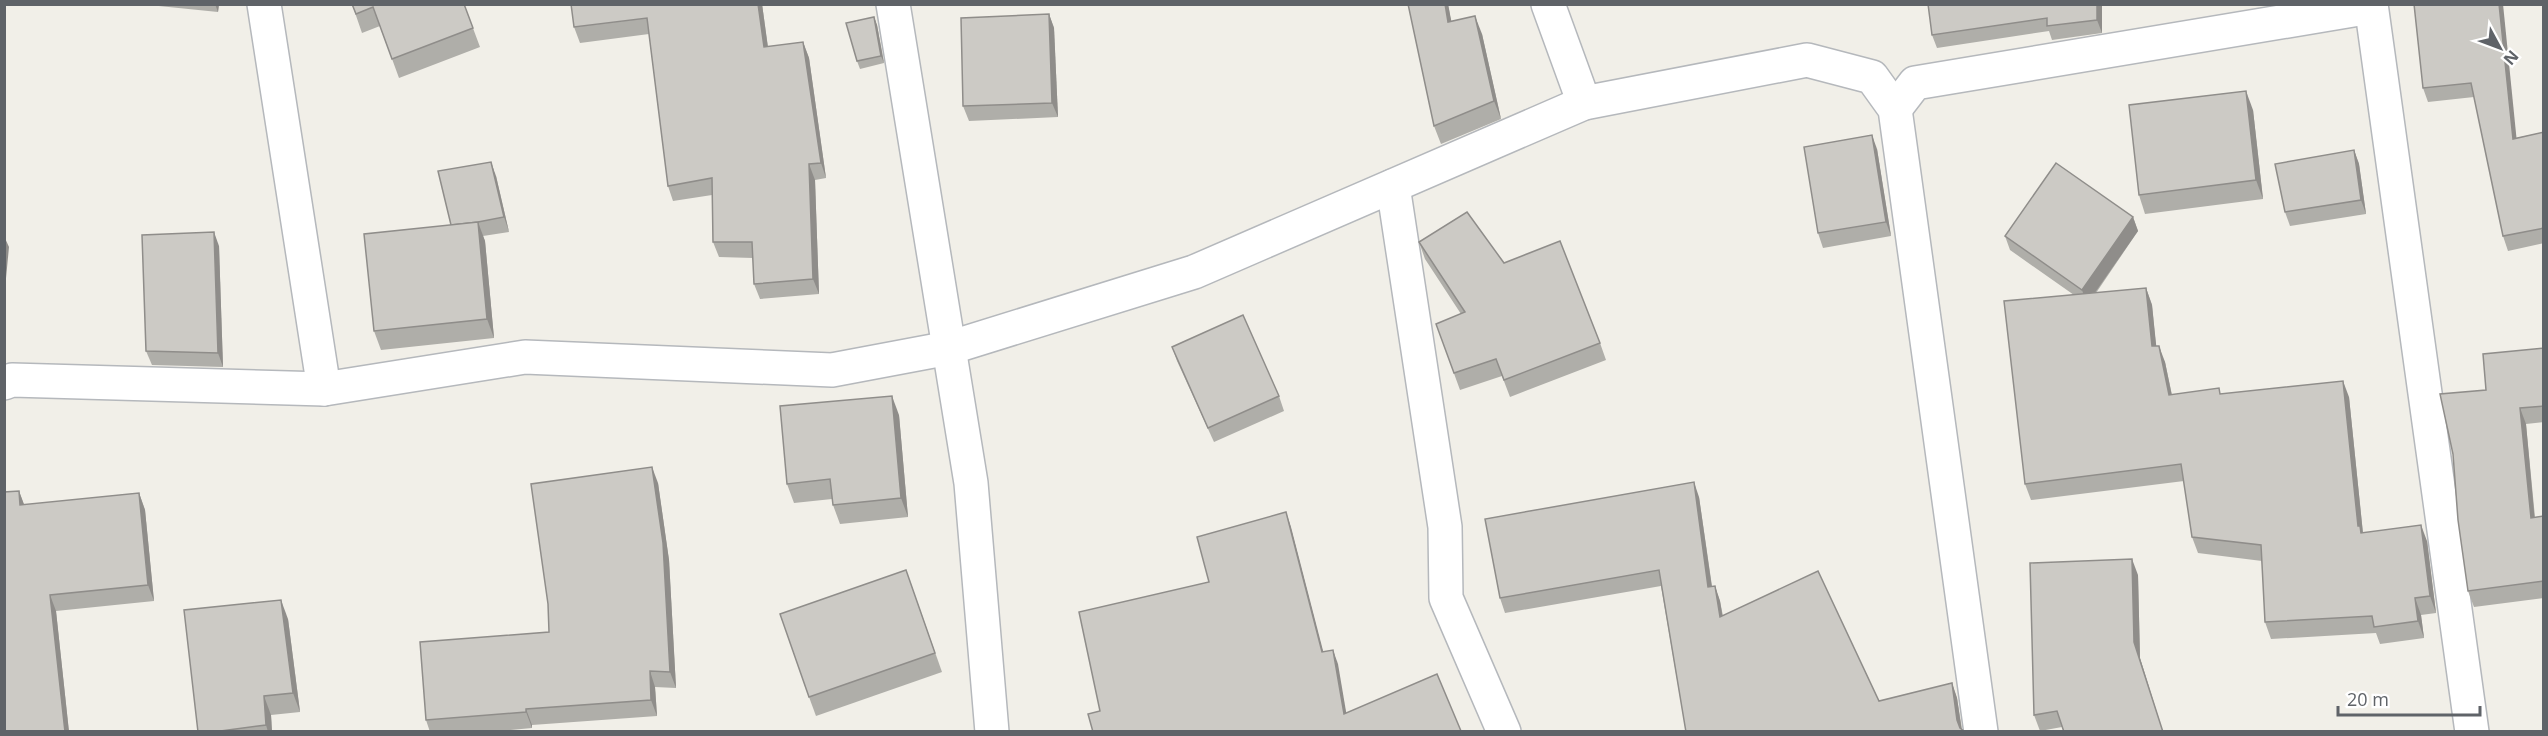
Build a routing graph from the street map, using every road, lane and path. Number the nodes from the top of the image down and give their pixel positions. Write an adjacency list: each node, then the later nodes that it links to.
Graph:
1 (264, 4): 10 (street)
2 (893, 4): 8 (street)
3 (1548, 4): 5 (street)
4 (2371, 6): 6 (street); 14 (street)
5 (1584, 103): 6 (street); 7 (street)
6 (1895, 109): 13 (street)
7 (1393, 186): 8 (street); 12 (street)
8 (949, 348): 10 (street); 11 (street)
9 (4, 383): 10 (street)
10 (324, 389)
11 (992, 732)
12 (1504, 732)
13 (1981, 732)
14 (2472, 732)

